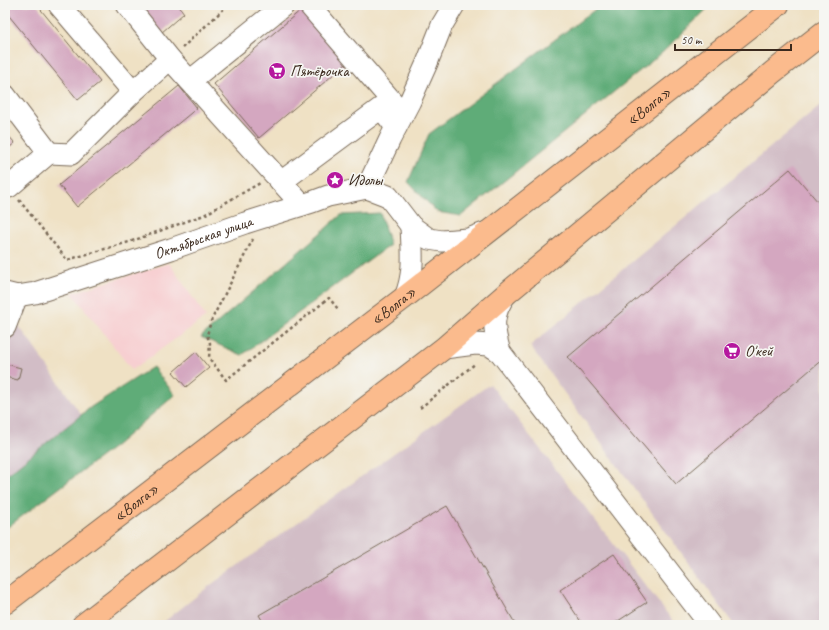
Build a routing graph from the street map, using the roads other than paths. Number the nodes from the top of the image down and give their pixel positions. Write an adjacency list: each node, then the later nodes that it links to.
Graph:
1 (59, 5): 10 (street)
2 (127, 5): 8 (street)
3 (284, 5): 9 (street)
4 (309, 5): 12 (street)
5 (454, 5): 12 (street)
6 (778, 5): 19 (highway, «Волга»)
7 (824, 32): 21 (highway)
8 (170, 59): 9 (street); 10 (street)
9 (190, 81): 14 (street)
10 (132, 92): 13 (street)
11 (5, 95): 13 (street)
12 (400, 121): 14 (street); 16 (street)
13 (48, 153): 15 (street)
14 (277, 178): 17 (street)
15 (6, 187)
16 (367, 188): 17 (street, Октябрьская улица); 18 (street)
17 (302, 205): 20 (street, Октябрьская улица)
18 (411, 226): 19 (street); 22 (street)
19 (487, 231): 22 (highway, «Волга»)
20 (11, 294): 23 (street)
21 (506, 294): 24 (highway); 25 (street)
22 (405, 297): 26 (highway, «Волга»)
23 (5, 327)
24 (444, 348): 25 (street); 27 (highway)
25 (500, 352): 28 (street)
26 (5, 603)
27 (83, 625)
28 (710, 625)

